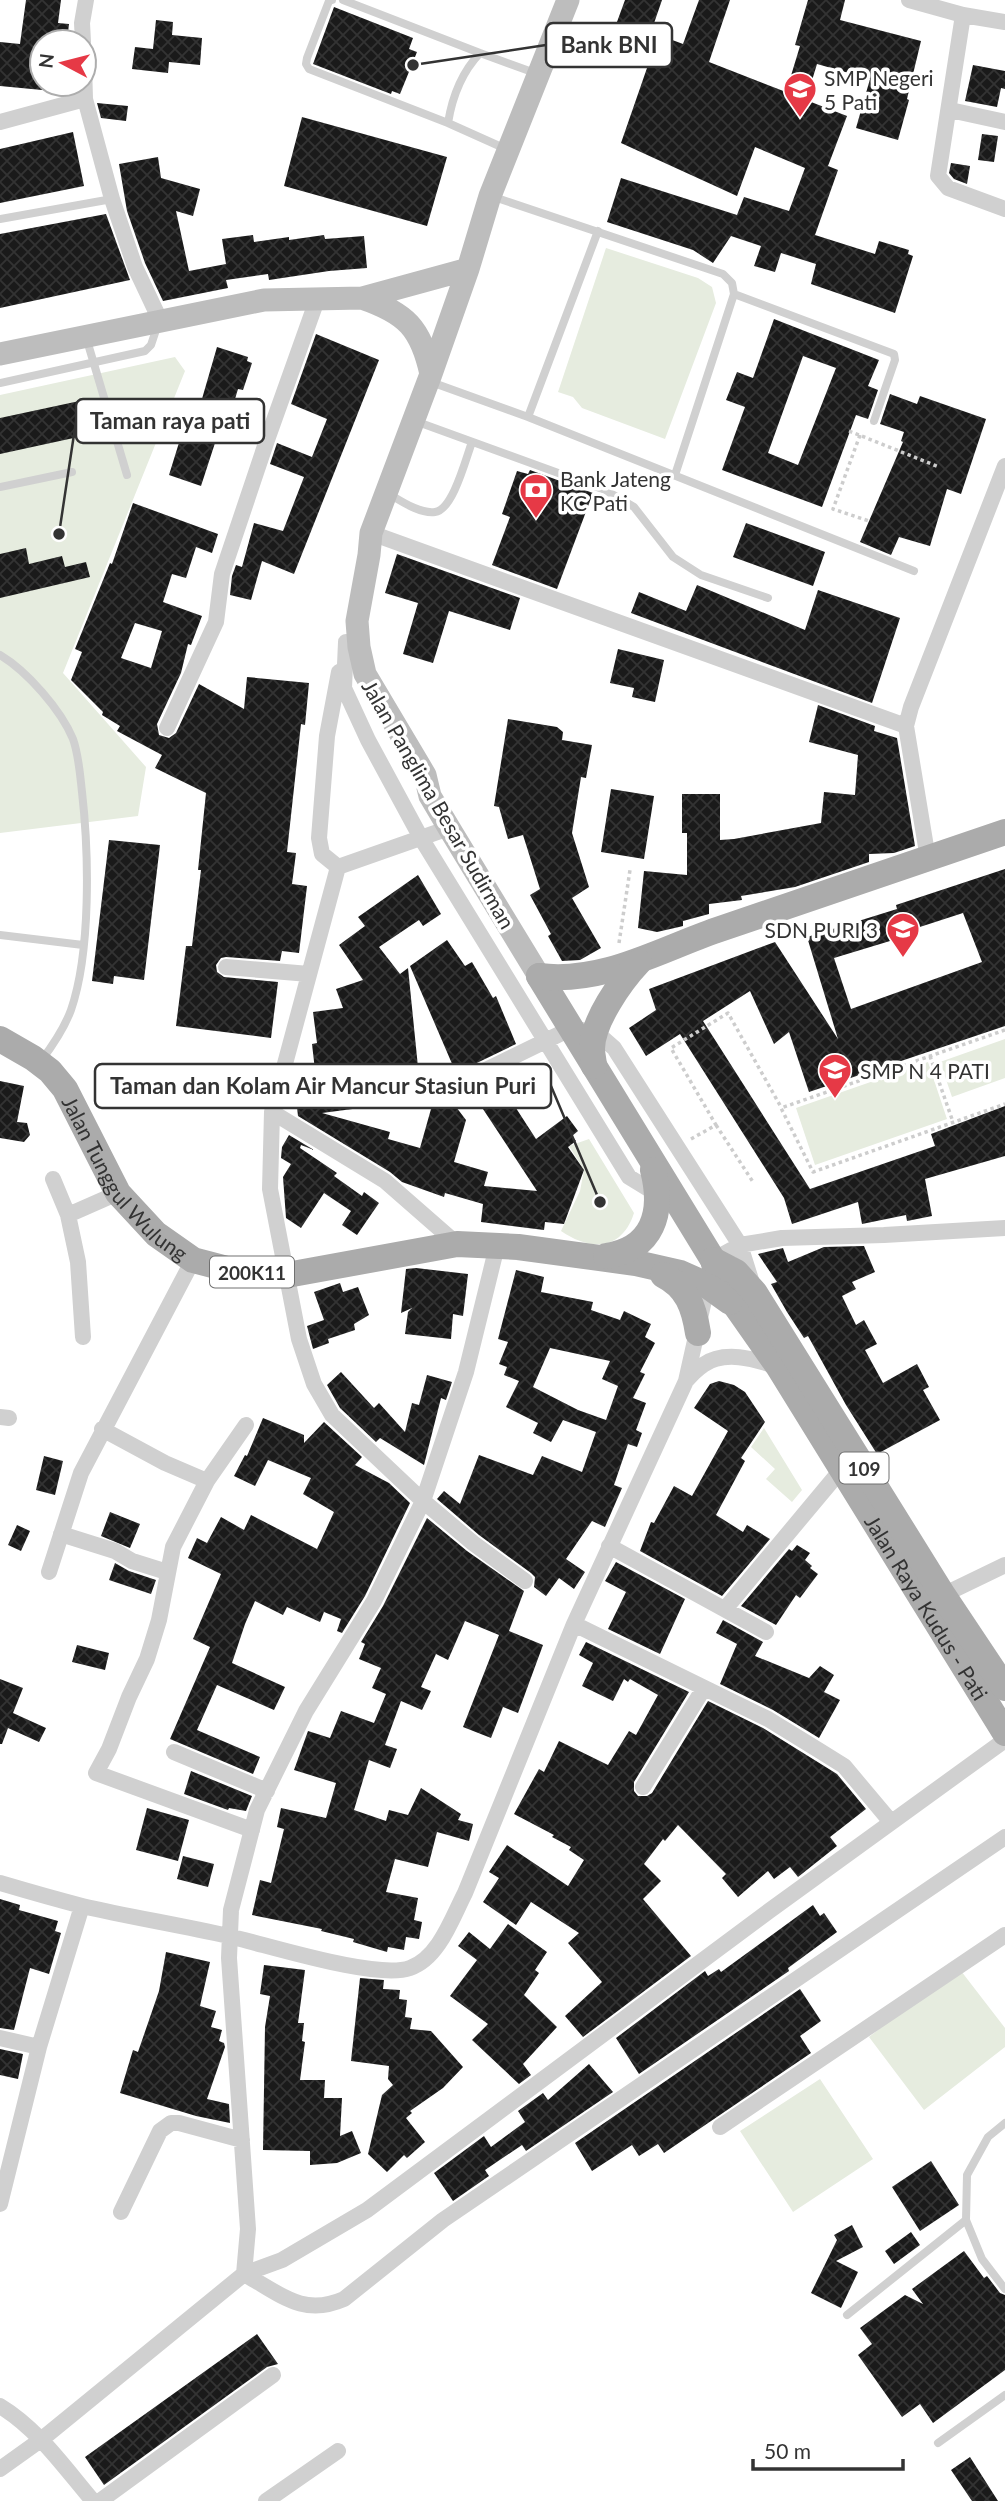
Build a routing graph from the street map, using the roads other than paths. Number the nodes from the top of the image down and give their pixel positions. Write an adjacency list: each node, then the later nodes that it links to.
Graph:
1 (86, 0): 8 (street)
2 (332, 0): 15 (lane)
3 (343, 0): 9 (lane)
4 (568, 0): 10 (main road, Jalan Panglima Besar Sudirman)
5 (909, 0): 6 (street)
6 (963, 15): 7 (street); 12 (street)
7 (1005, 22)
8 (82, 28)
9 (480, 53): 10 (lane); 15 (lane)
10 (539, 74): 16 (main road, Jalan Panglima Besar Sudirman)
11 (85, 99): 13 (street); 18 (street)
12 (950, 110): 14 (street); 19 (street)
13 (0, 122)
14 (1005, 122)
15 (448, 123): 16 (lane)
16 (509, 150): 17 (main road, Jalan Panglima Besar Sudirman)
17 (491, 196): 21 (lane); 22 (main road, Jalan Panglima Besar Sudirman)
18 (112, 198): 20 (lane); 26 (street)
19 (1005, 209)
20 (0, 219)
21 (598, 231): 23 (lane); 32 (lane)
22 (468, 270): 25 (main road); 30 (main road, Jalan Panglima Besar Sudirman)
23 (734, 294): 34 (lane); 39 (lane)
24 (318, 297): 25 (main road); 26 (main road); 48 (street)
25 (362, 298): 30 (main road)
26 (160, 320): 27 (main road); 29 (lane)
27 (86, 335): 28 (main road); 29 (lane)
28 (0, 354)
29 (95, 362): 31 (lane); 38 (lane)
30 (430, 378): 32 (lane); 33 (main road, Jalan Panglima Besar Sudirman)
31 (0, 383)
32 (528, 417): 39 (lane)
33 (414, 421): 35 (lane); 41 (main road, Jalan Panglima Besar Sudirman)
34 (874, 421)
35 (472, 442): 41 (lane); 44 (lane)
36 (1005, 466): 47 (street)
37 (72, 472): 40 (lane)
38 (127, 475)
39 (676, 475): 43 (lane)
40 (0, 487)
41 (387, 493): 42 (main road, Jalan Panglima Besar Sudirman)
42 (371, 533): 45 (main road); 47 (street); 49 (main road, Jalan Panglima Besar Sudirman)
43 (914, 572)
44 (768, 598)
45 (346, 642): 49 (main road); 52 (street); 54 (street)
46 (0, 656): 56 (lane)
47 (905, 726): 53 (street)
48 (167, 728)
49 (430, 796): 50 (main road, Jalan Panglima Besar Sudirman)
50 (449, 828): 52 (street); 60 (main road, Jalan Panglima Besar Sudirman)
51 (1005, 832): 53 (main road)
52 (421, 838): 54 (street); 63 (street)
53 (928, 859): 57 (main road)
54 (338, 867): 59 (street)
55 (0, 935): 56 (lane)
56 (83, 945): 64 (lane)
57 (643, 958): 60 (main road); 61 (main road)
58 (226, 967): 59 (street)
59 (309, 974): 66 (street)
60 (539, 976): 61 (main road, Jalan Panglima Besar Sudirman)
61 (584, 1030): 63 (street); 67 (main road); 76 (street)
62 (0, 1039): 64 (main road, Jalan Tunggul Wulung / 200K11)
63 (547, 1040): 65 (street); 70 (street)
64 (40, 1063): 69 (main road, Jalan Tunggul Wulung / 200K11)
65 (404, 1099)
66 (272, 1112): 74 (street); 81 (street)
67 (651, 1161): 70 (main road); 71 (main road)
68 (53, 1179): 72 (street)
69 (118, 1193): 72 (street); 78 (main road, Jalan Tunggul Wulung / 200K11)
70 (657, 1195): 71 (street); 77 (main road)
71 (681, 1208): 79 (main road)
72 (68, 1215): 85 (street)
73 (1005, 1228): 76 (street)
74 (457, 1244): 75 (main road, Jalan Tunggul Wulung / 200K11); 81 (main road, Jalan Tunggul Wulung / 200K11)
75 (497, 1245): 77 (main road, Jalan Tunggul Wulung / 200K11); 92 (street)
76 (740, 1245): 79 (street); 83 (street)
77 (602, 1259): 80 (main road, Jalan Tunggul Wulung)
78 (193, 1260): 81 (main road, Jalan Tunggul Wulung / 200K11); 89 (street)
79 (713, 1260): 82 (street); 83 (main road)
80 (636, 1263): 82 (main road); 84 (main road)
81 (287, 1275): 92 (street)
82 (708, 1286): 83 (main road); 84 (street)
83 (745, 1300): 86 (main road, Jalan Raya Kudus - Pati / 109); 99 (main road, Jalan Raya Kudus - Pati / 109)
84 (698, 1333): 87 (street)
85 (83, 1337)
86 (778, 1366): 87 (street); 90 (main road, Jalan Raya Kudus - Pati / 109)
87 (686, 1381): 94 (street)
88 (246, 1425): 91 (street)
89 (102, 1429): 91 (street); 93 (street)
90 (841, 1470): 100 (street); 105 (main road, Jalan Raya Kudus - Pati / 109)
91 (207, 1481): 97 (street)
92 (423, 1501): 98 (street); 109 (street)
93 (61, 1534): 96 (street); 97 (street)
94 (609, 1546): 100 (street); 101 (street)
95 (1005, 1565): 99 (street)
96 (49, 1572)
97 (167, 1572): 111 (street)
98 (525, 1581)
99 (943, 1595): 104 (main road, Jalan Raya Kudus - Pati / 109)
100 (724, 1609): 102 (street)
101 (574, 1624): 103 (street); 116 (street)
102 (766, 1632)
103 (705, 1688): 108 (street); 110 (street)
104 (1005, 1688)
105 (1005, 1733)
106 (1005, 1740): 110 (street)
107 (174, 1752): 109 (street)
108 (643, 1787)
109 (267, 1791): 111 (street)
110 (891, 1822): 125 (street)
111 (252, 1830): 116 (street)
112 (1005, 1838): 125 (street)
113 (0, 1883): 114 (street)
114 (82, 1906): 116 (street); 118 (street)
115 (1005, 1935): 120 (street)
116 (229, 1936): 121 (street)
117 (0, 2038): 118 (street)
118 (39, 2047): 122 (street)
119 (1005, 2123): 124 (lane)
120 (720, 2127)
121 (242, 2140): 123 (street); 125 (street)
122 (0, 2204)
123 (121, 2212)
124 (967, 2220): 126 (lane); 127 (lane)
125 (244, 2274): 131 (street)
126 (1005, 2289)
127 (847, 2315)
128 (273, 2375): 136 (street)
129 (1005, 2395): 132 (lane)
130 (0, 2406): 131 (street)
131 (41, 2439): 134 (street); 135 (street)
132 (938, 2443)
133 (338, 2451): 137 (street)
134 (0, 2469)
135 (93, 2501)
136 (100, 2501)
137 (266, 2501)

